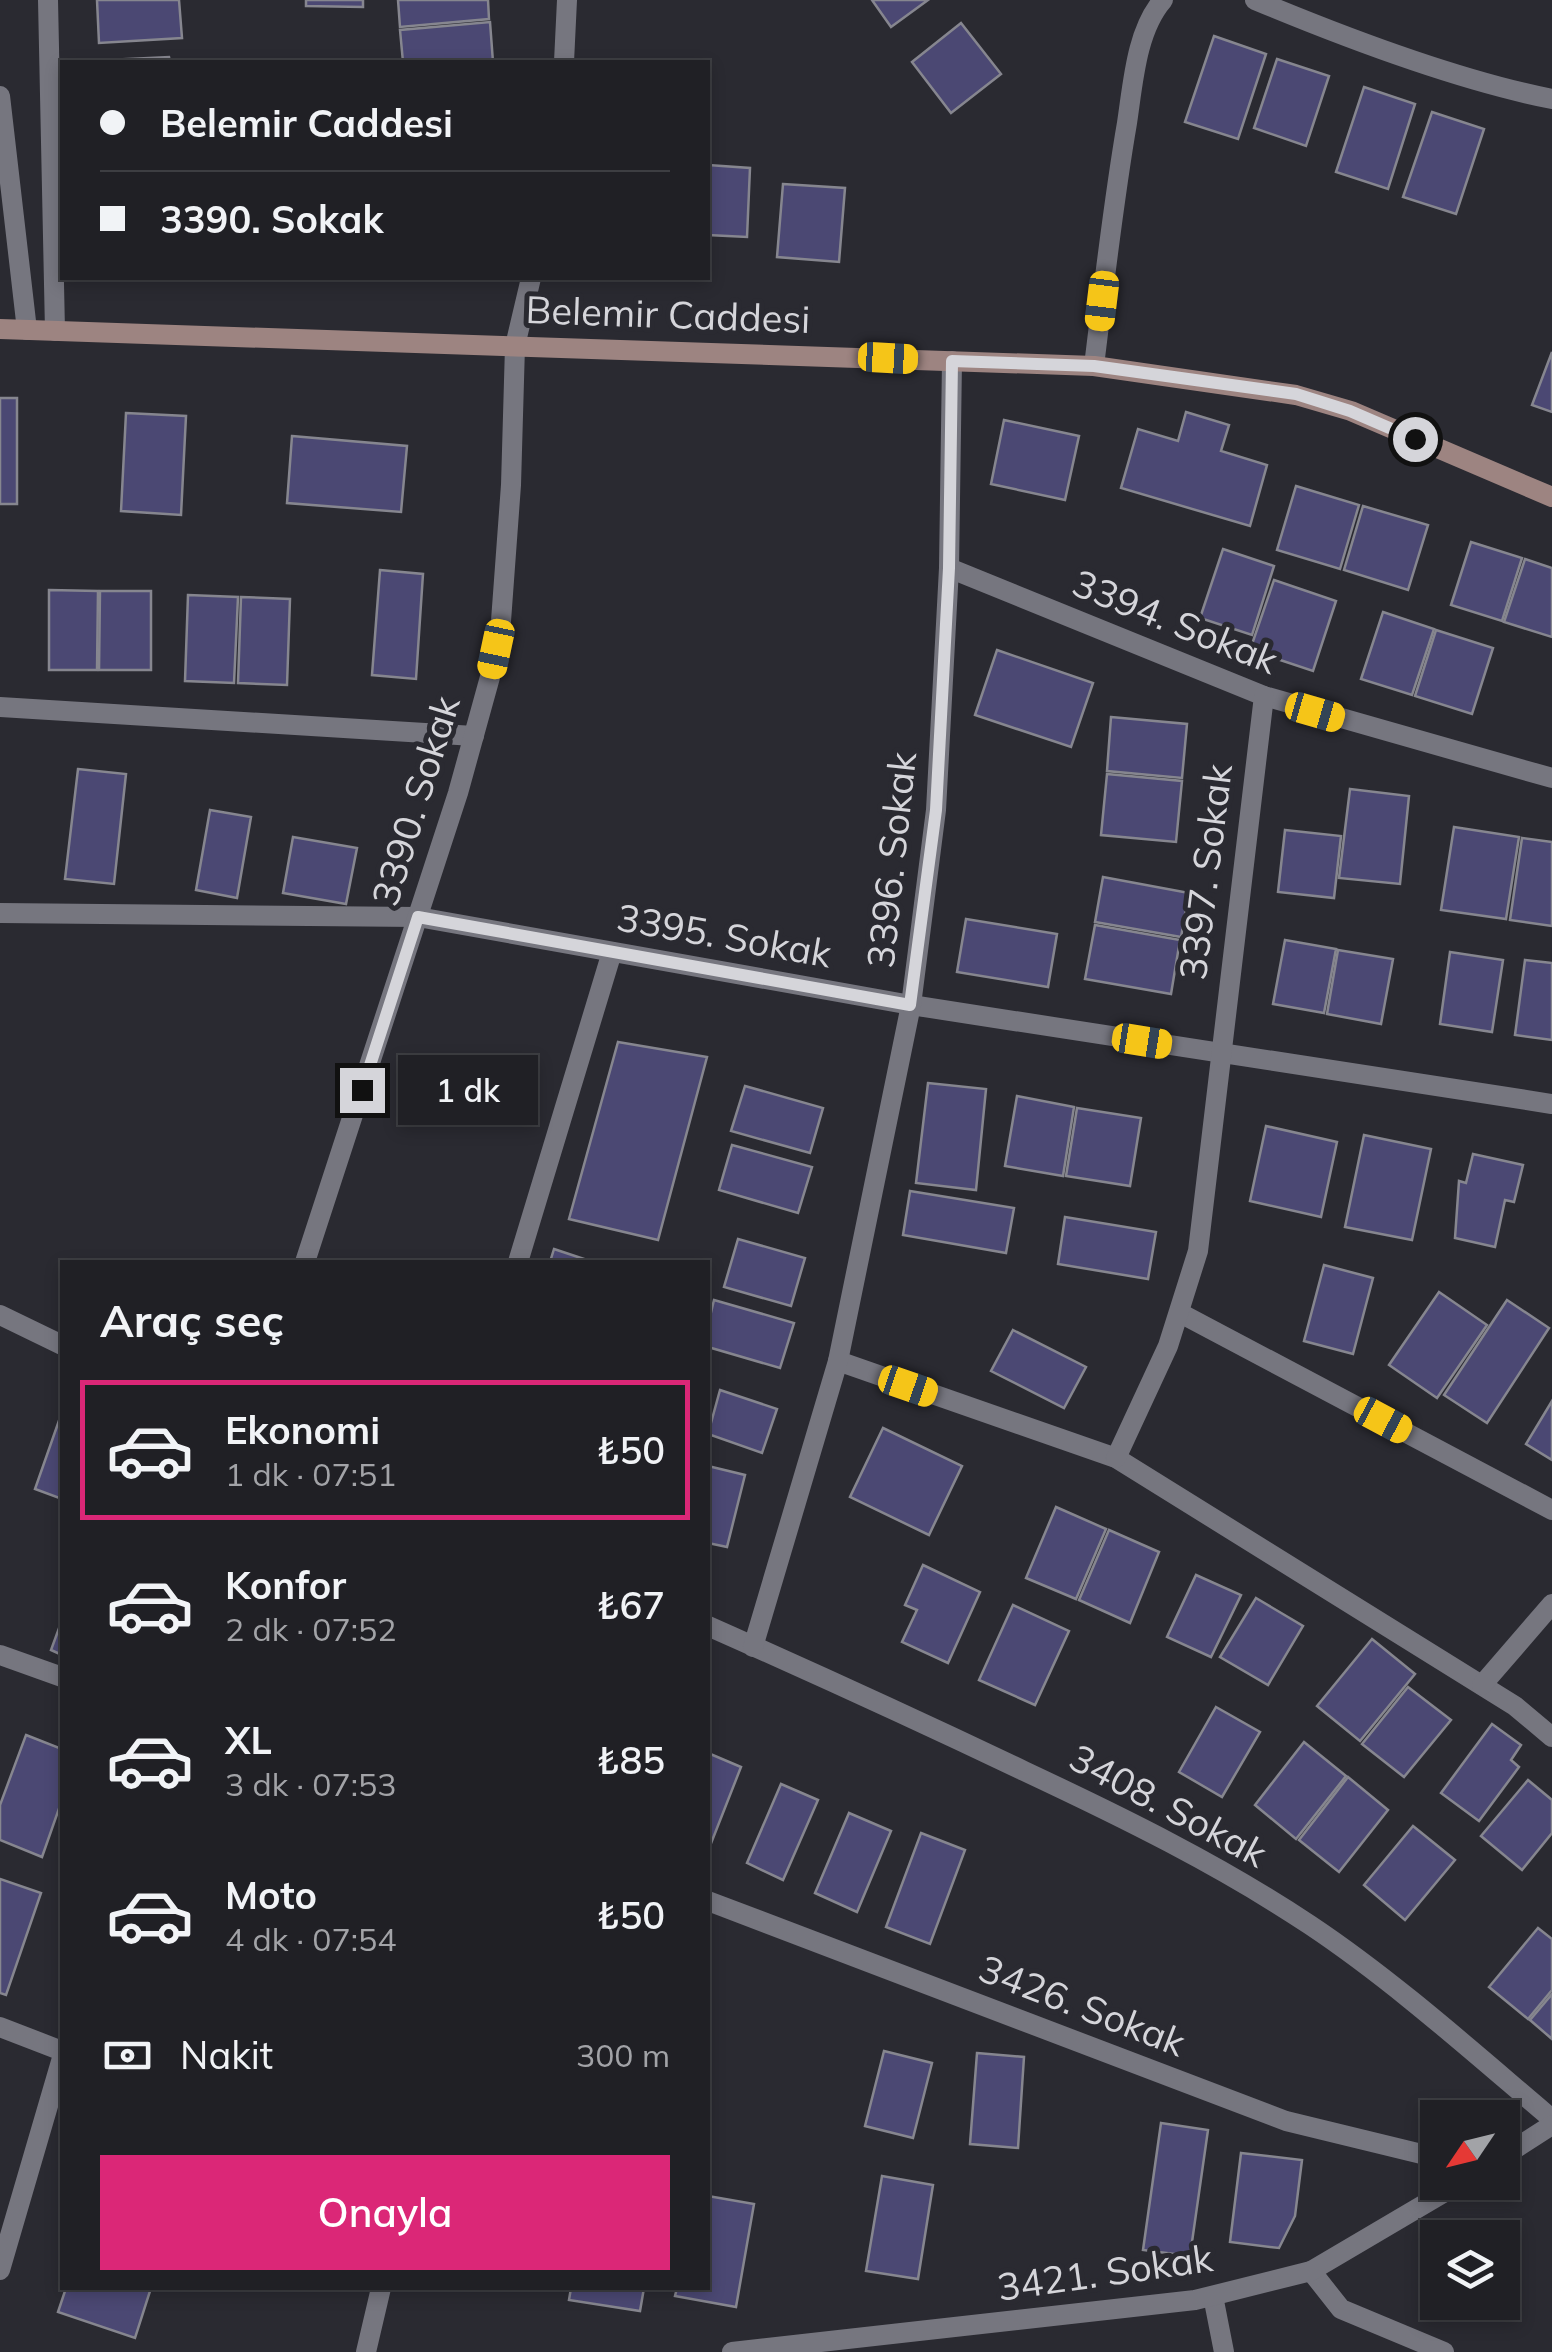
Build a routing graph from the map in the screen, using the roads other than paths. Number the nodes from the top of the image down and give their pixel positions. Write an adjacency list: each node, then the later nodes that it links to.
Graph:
1 (48, 0): 11 (street)
2 (567, 0): 5 (street)
3 (1255, 0): 7 (street)
4 (1152, 4): 14 (street)
5 (564, 60)
6 (0, 96): 10 (street)
7 (1552, 99)
8 (531, 280): 12 (street, 3390. Sokak)
9 (0, 330): 10 (street, Belemir Caddesi)
10 (28, 330): 11 (street, Belemir Caddesi)
11 (55, 331): 12 (street, Belemir Caddesi)
12 (515, 346): 13 (street, Belemir Caddesi); 19 (street, 3390. Sokak)
13 (952, 361): 14 (street, Belemir Caddesi); 16 (street, 3396. Sokak)
14 (1094, 366): 15 (street, Belemir Caddesi)
15 (1552, 496)
16 (949, 568): 17 (street, 3394. Sokak); 24 (street, 3396. Sokak)
17 (1264, 696): 20 (street, 3394. Sokak); 25 (street, 3397. Sokak)
18 (0, 707): 19 (street)
19 (474, 736): 22 (street, 3390. Sokak)
20 (1552, 778)
21 (0, 912): 22 (street, 3395. Sokak)
22 (418, 917): 23 (street, 3395. Sokak); 27 (street, 3390. Sokak)
23 (612, 952): 24 (street, 3395. Sokak); 28 (street)
24 (910, 1005): 25 (street, 3395. Sokak); 32 (street, 3396. Sokak)
25 (1219, 1053): 26 (street, 3395. Sokak); 29 (street, 3397. Sokak)
26 (1552, 1104)
27 (307, 1260)
28 (519, 1260)
29 (1180, 1312): 33 (street, 3397. Sokak); 34 (street)
30 (0, 1315): 31 (street)
31 (60, 1345)
32 (838, 1361): 33 (street); 37 (street, 3396. Sokak)
33 (1116, 1458): 40 (street)
34 (1552, 1510)
35 (1552, 1604): 40 (street)
36 (710, 1627): 37 (street, 3408. Sokak)
37 (753, 1646): 46 (street, 3408. Sokak)
38 (0, 1655): 39 (street)
39 (60, 1675)
40 (1482, 1685): 41 (street)
41 (1552, 1738)
42 (710, 1902): 48 (street, 3426. Sokak)
43 (0, 2026): 44 (street)
44 (60, 2054)
45 (60, 2062): 50 (street)
46 (1552, 2122): 47 (street)
47 (1520, 2145)
48 (1420, 2154)
49 (1431, 2200): 51 (street, 3421. Sokak)
50 (0, 2270)
51 (1310, 2271): 53 (street, 3421. Sokak); 57 (street)
52 (381, 2290): 54 (street)
53 (1213, 2296): 55 (street, 3421. Sokak); 56 (street)
54 (366, 2352)
55 (732, 2352)
56 (1224, 2352)
57 (1444, 2352)

